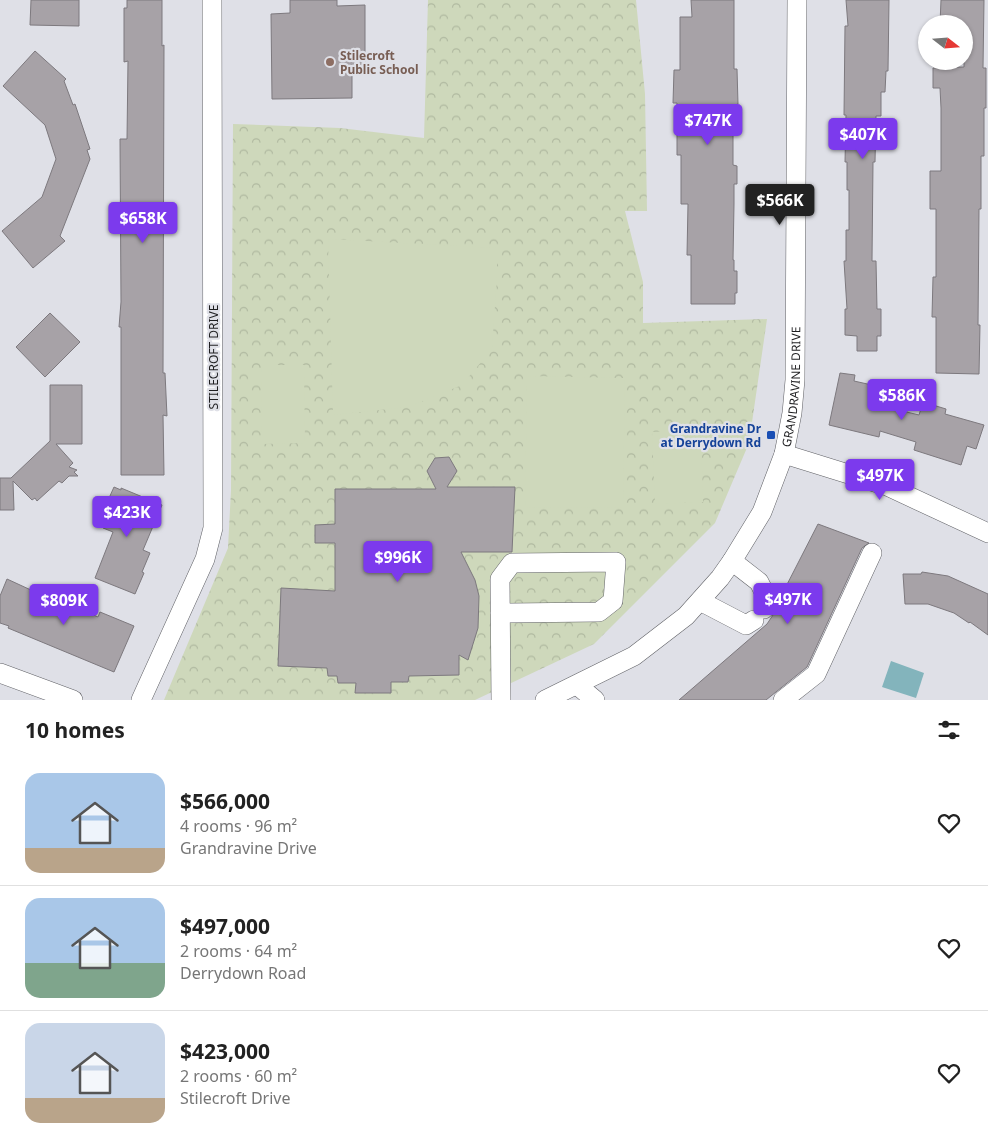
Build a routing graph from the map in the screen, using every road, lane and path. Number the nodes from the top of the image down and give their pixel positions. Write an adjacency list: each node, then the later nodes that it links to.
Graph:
1 (212, 0): 12 (street, STILECROFT DRIVE)
2 (797, 0): 3 (street, GRANDRAVINE DRIVE)
3 (784, 454): 4 (street); 6 (street, GRANDRAVINE DRIVE)
4 (987, 528)
5 (872, 553): 16 (street)
6 (732, 561): 7 (street, GRANDRAVINE DRIVE); 7 (street)
7 (700, 601): 10 (street, GRANDRAVINE DRIVE)
8 (500, 613): 8 (street); 13 (street)
9 (0, 673): 11 (street)
10 (577, 685): 14 (street, GRANDRAVINE DRIVE); 15 (street)
11 (73, 700)
12 (141, 700)
13 (501, 700)
14 (545, 700)
15 (595, 700)
16 (783, 700)

